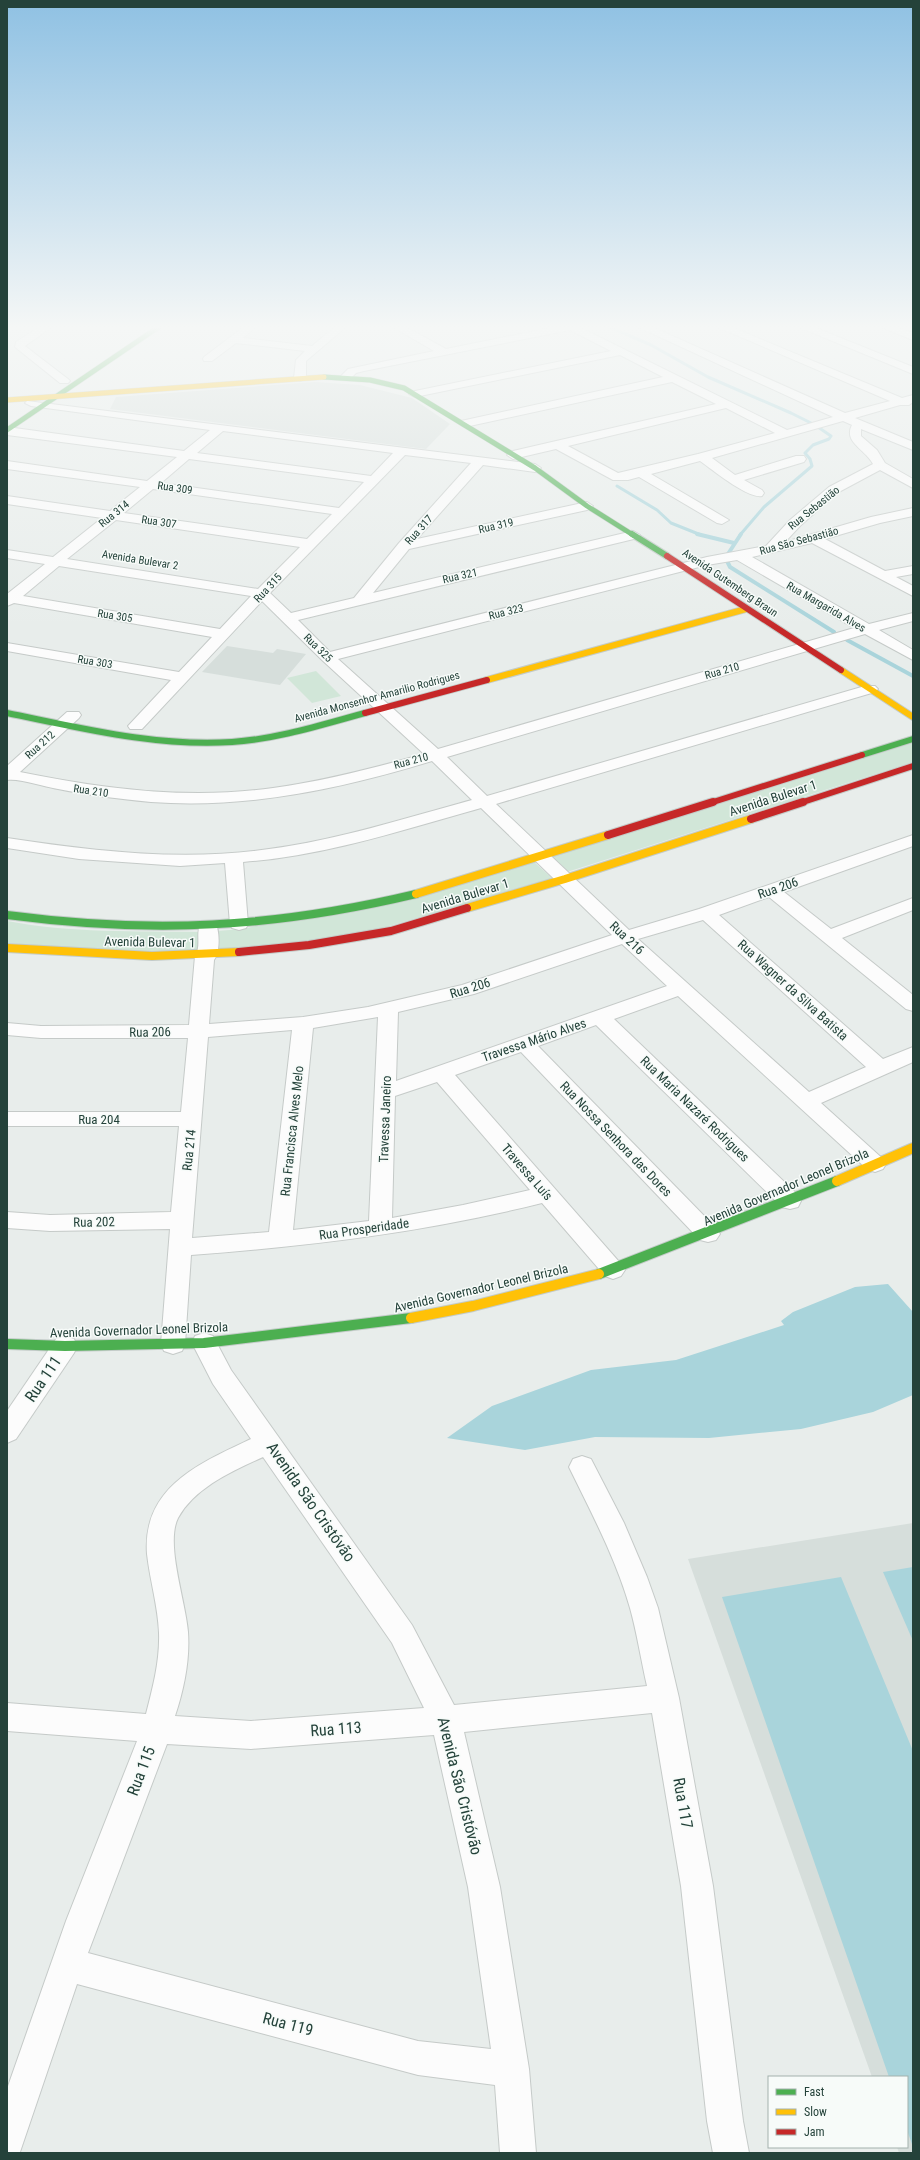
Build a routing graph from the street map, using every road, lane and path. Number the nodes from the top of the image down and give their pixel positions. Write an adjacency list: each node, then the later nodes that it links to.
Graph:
1 (221, 427): 12 (street); 13 (street, Rua 314)
2 (471, 427): 14 (street, Avenida Gutemberg Braun)
3 (634, 427): 10 (street)
4 (771, 427): 9 (street)
5 (807, 427): 9 (street)
6 (857, 427): 19 (street)
7 (865, 427): 11 (street)
8 (7, 431): 13 (street)
9 (784, 433): 15 (street)
10 (558, 445): 14 (street); 21 (street)
11 (913, 446)
12 (402, 451): 17 (street); 23 (street, Rua 315)
13 (188, 455): 23 (street); 24 (street, Rua 314)
14 (513, 455): 20 (street, Avenida Gutemberg Braun)
15 (702, 458): 21 (street); 22 (street)
16 (800, 459): 22 (street)
17 (480, 461): 20 (street); 36 (street, Rua 317)
18 (7, 465): 24 (street, Rua 309)
19 (880, 466): 25 (street); 39 (street, Rua Sebastião)
20 (534, 468): 28 (street, Avenida Gutemberg Braun)
21 (641, 473): 32 (street)
22 (733, 479): 26 (street)
23 (375, 480): 29 (street, Rua 315)
24 (150, 484): 29 (street, Rua 309); 31 (street, Rua 314)
25 (913, 484)
26 (758, 493)
27 (7, 500): 31 (street, Rua 307)
28 (587, 506): 33 (street, Avenida Gutemberg Braun); 36 (street, Rua 319)
29 (343, 512): 35 (street, Rua 315)
30 (913, 512): 34 (street, Rua São Sebastião)
31 (112, 516): 35 (street, Rua 307); 38 (street, Rua 314)
32 (722, 520)
33 (633, 535): 44 (street, Avenida Gutemberg Braun); 52 (street, Rua 321)
34 (815, 538): 39 (street, Rua São Sebastião); 46 (street)
35 (310, 544): 48 (street, Rua 315)
36 (404, 546): 52 (street, Rua 317)
37 (54, 547): 38 (street, Avenida Bulevar 2)
38 (70, 549): 40 (street, Avenida Bulevar 2); 43 (street, Rua 314)
39 (771, 549): 42 (street, Rua São Sebastião)
40 (85, 552)
41 (7, 554): 43 (street, Avenida Bulevar 2)
42 (740, 556): 44 (street, Rua São Sebastião); 58 (street, Rua Margarida Alves)
43 (54, 562): 50 (street, Avenida Bulevar 2); 51 (street, Rua 314)
44 (685, 567): 53 (street, Avenida Gutemberg Braun); 63 (street, Rua 323)
45 (913, 570): 46 (street)
46 (886, 575): 49 (street)
47 (258, 579): 48 (street)
48 (273, 581): 50 (street, Rua 315)
49 (913, 592)
50 (263, 594): 57 (street, Rua 325); 59 (street, Rua 315)
51 (8, 600): 59 (street, Rua 305)
52 (360, 600): 57 (street, Rua 321)
53 (736, 602): 54 (street, Avenida Gutemberg Braun); 55 (street)
54 (746, 609): 61 (street, Avenida Gutemberg Braun); 66 (street, Avenida Monsenhor Amarilio Rodrigues)
55 (703, 611)
56 (913, 617): 58 (street, Rua 210)
57 (288, 618): 63 (street, Rua 325)
58 (865, 629): 61 (street, Rua 210); 62 (street, Rua Margarida Alves)
59 (223, 634): 64 (street, Rua 315)
60 (7, 647): 64 (street, Rua 303)
61 (805, 647): 65 (street, Avenida Gutemberg Braun); 74 (street, Rua 210)
62 (913, 656)
63 (327, 657): 66 (street, Rua 325)
64 (183, 677): 70 (street, Rua 315)
65 (870, 689): 69 (street, Avenida Gutemberg Braun); 77 (street)
66 (375, 702): 68 (street, Avenida Monsenhor Amarilio Rodrigues); 74 (street, Rua 216)
67 (7, 713): 68 (street, Avenida Monsenhor Amarilio Rodrigues)
68 (69, 717): 76 (street, Rua 212)
69 (913, 717)
70 (137, 727)
71 (240, 731): 72 (street)
72 (182, 732)
73 (913, 739): 80 (street, Avenida Bulevar 1)
74 (435, 755): 76 (street, Rua 210); 77 (street, Rua 216)
75 (913, 766): 82 (street, Avenida Bulevar 1)
76 (7, 775)
77 (484, 802): 80 (street, Rua 216); 81 (street)
78 (913, 840): 83 (street, Rua 206)
79 (7, 842): 81 (street)
80 (539, 856): 82 (street, Rua 216); 87 (street, Avenida Bulevar 1)
81 (234, 858): 87 (street)
82 (565, 879): 89 (street, Rua 216); 92 (street, Avenida Bulevar 1)
83 (772, 890): 85 (street, Rua 206); 90 (street)
84 (912, 906): 90 (street)
85 (706, 913): 89 (street, Rua 206); 102 (street, Rua Wagner da Silva Batista)
86 (7, 915): 88 (street, Avenida Bulevar 1)
87 (239, 924): 88 (street, Avenida Bulevar 1)
88 (208, 927): 92 (street, Rua 214)
89 (625, 937): 93 (street, Rua 216); 95 (street, Rua 206)
90 (827, 937): 94 (street)
91 (7, 948): 92 (street, Avenida Bulevar 1)
92 (207, 956): 99 (street, Rua 214)
93 (681, 988): 96 (street, Travessa Mário Alves); 105 (street, Rua 216)
94 (913, 1005)
95 (388, 1009): 97 (street, Rua 206); 104 (street, Travessa Janeiro)
96 (600, 1017): 100 (street, Travessa Mário Alves); 111 (street, Rua Maria Nazaré Rodrigues)
97 (304, 1023): 99 (street, Rua 206); 116 (street, Rua Francisca Alves Melo)
98 (7, 1029): 99 (street, Rua 206)
99 (200, 1031): 107 (street, Rua 214)
100 (525, 1044): 103 (street, Travessa Mário Alves); 115 (street, Rua Nossa Senhora das Dores)
101 (913, 1054): 102 (street)
102 (880, 1068): 105 (street)
103 (441, 1073): 104 (street, Travessa Mário Alves); 110 (street, Travessa Luís)
104 (386, 1092): 114 (street, Travessa Janeiro)
105 (807, 1101): 109 (street, Rua 216)
106 (7, 1119): 107 (street, Rua 204)
107 (192, 1120): 113 (street, Rua 214)
108 (913, 1148): 109 (street, Avenida Governador Leonel Brizola)
109 (875, 1164): 111 (street, Avenida Governador Leonel Brizola)
110 (546, 1194): 114 (street, Rua Prosperidade); 118 (street, Travessa Luís)
111 (790, 1201): 115 (street, Avenida Governador Leonel Brizola)
112 (7, 1220): 113 (street, Rua 202)
113 (182, 1220): 117 (street, Rua 214)
114 (380, 1228): 116 (street, Rua Prosperidade)
115 (708, 1234): 118 (street, Avenida Governador Leonel Brizola)
116 (280, 1240): 117 (street, Rua Prosperidade)
117 (180, 1247): 121 (street, Rua 214)
118 (613, 1270): 119 (street, Avenida Governador Leonel Brizola)
119 (204, 1343): 121 (street, Avenida Governador Leonel Brizola); 124 (street, Avenida São Cristóvão)
120 (7, 1344): 122 (street, Avenida Governador Leonel Brizola)
121 (173, 1344): 122 (street, Avenida Governador Leonel Brizola)
122 (65, 1346): 123 (street, Rua 111)
123 (7, 1432)
124 (269, 1442): 128 (street, Avenida São Cristóvão); 129 (street, Rua 115)
125 (582, 1467): 126 (street, Rua 117)
126 (664, 1698): 128 (street, Rua 113); 134 (street, Rua 117)
127 (7, 1717): 129 (street, Rua 113)
128 (446, 1720): 129 (street, Rua 113); 131 (street, Avenida São Cristóvão)
129 (157, 1729): 130 (street, Rua 115)
130 (68, 1965): 131 (street, Rua 119); 132 (street, Rua 115)
131 (511, 2069): 133 (street, Avenida São Cristóvão)
132 (7, 2139)
133 (518, 2153)
134 (731, 2153)

